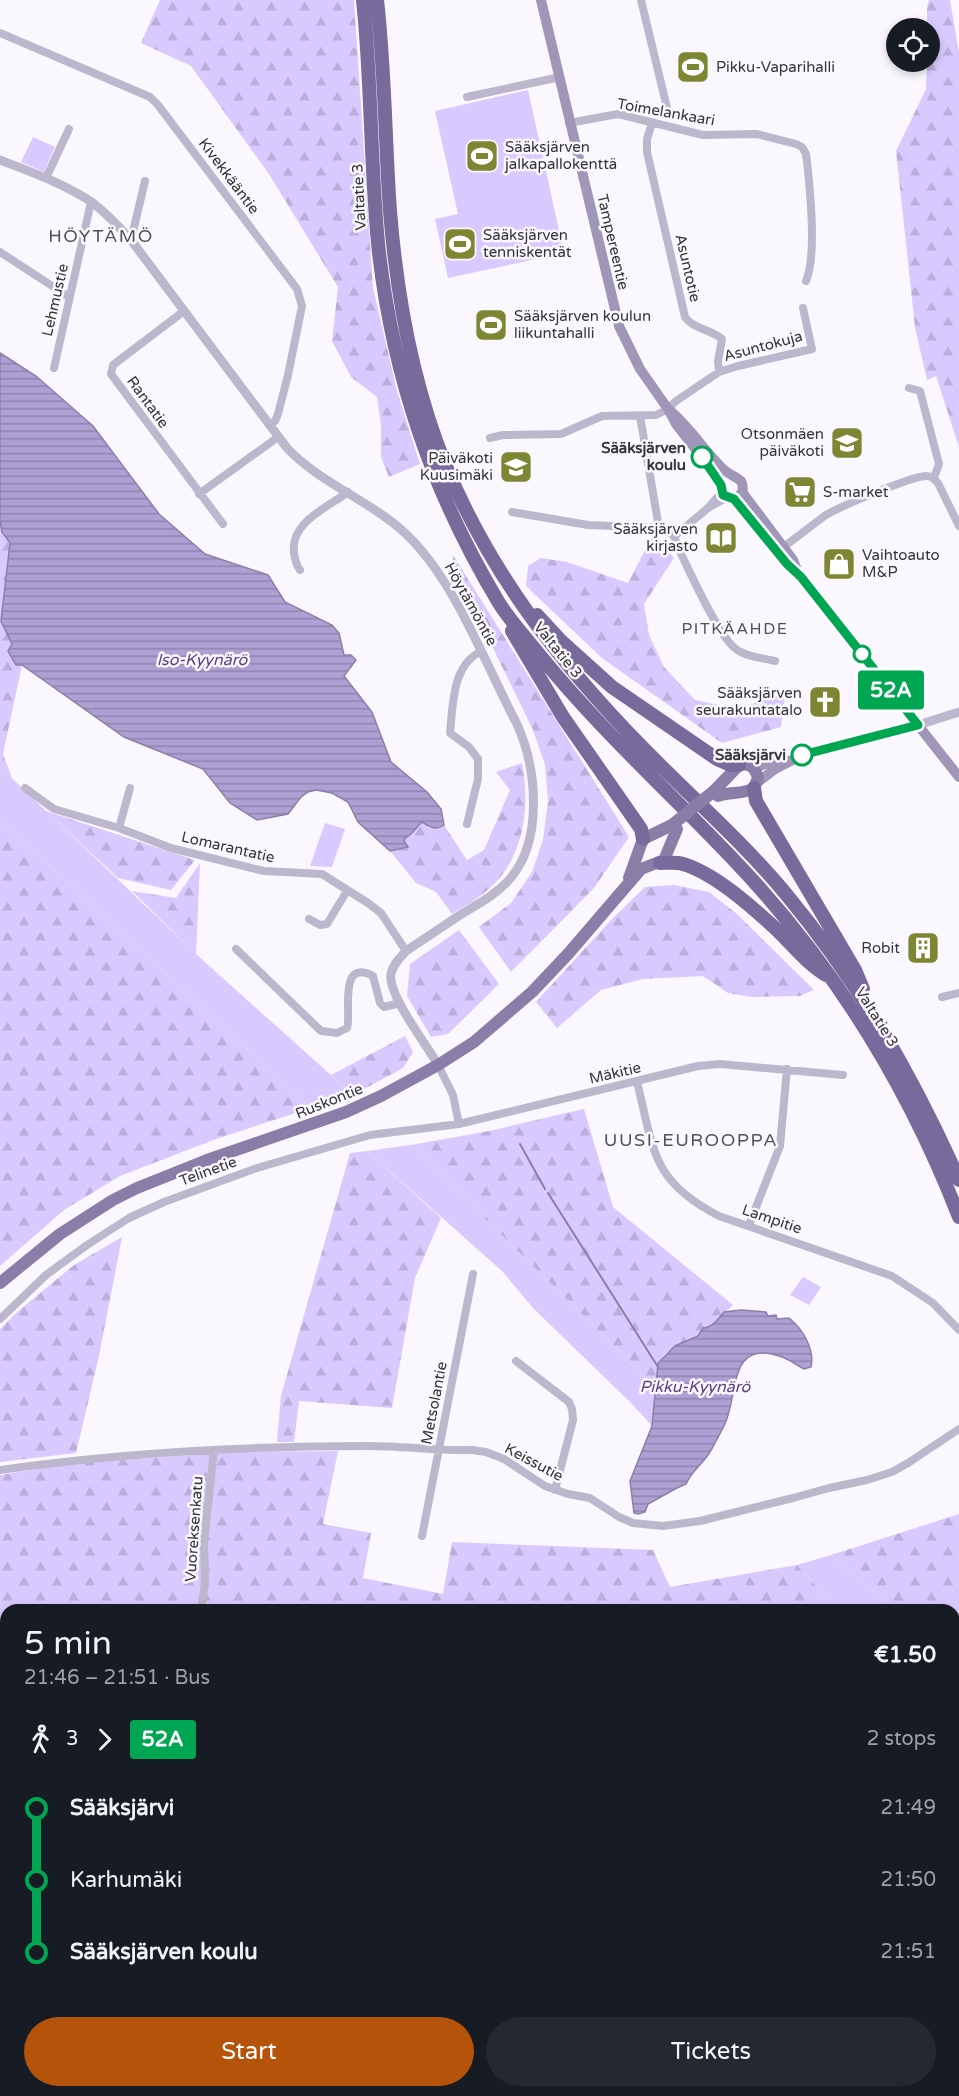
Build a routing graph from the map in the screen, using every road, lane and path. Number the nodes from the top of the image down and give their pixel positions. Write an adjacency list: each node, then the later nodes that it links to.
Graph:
1 (363, 0): 43 (highway, Valtatie 3)
2 (377, 0): 42 (highway, Valtatie 3)
3 (541, 0): 6 (main road, Tampereentie)
4 (641, 0): 8 (street)
5 (0, 33): 27 (street, Kivekkääntie)
6 (560, 77): 7 (street); 9 (main road, Tampereentie)
7 (467, 97)
8 (669, 117)
9 (569, 123): 10 (street, Toimelankaari); 25 (main road, Tampereentie)
10 (652, 123): 18 (street, Toimelankaari); 23 (street, Asuntotie)
11 (69, 129): 13 (street)
12 (0, 160): 13 (street, Höytämöntie)
13 (46, 178): 15 (street, Höytämöntie)
14 (145, 181): 16 (street)
15 (91, 202): 16 (street, Höytämöntie); 19 (street, Lehmustie)
16 (131, 240): 21 (street, Höytämöntie)
17 (0, 252): 19 (street)
18 (806, 280)
19 (69, 297): 22 (street, Lehmustie)
20 (802, 308): 23 (street, Asuntokuja)
21 (184, 312): 27 (street, Höytämöntie); 34 (street, Rantatie)
22 (54, 368)
23 (719, 372): 25 (street)
24 (909, 388): 31 (street)
25 (668, 409): 26 (street); 30 (main road, Tampereentie); 33 (main road, Tampereentie)
26 (640, 416): 29 (street); 38 (street)
27 (269, 425): 28 (street, Höytämöntie)
28 (278, 437): 32 (street, Höytämöntie); 34 (street)
29 (490, 438)
30 (732, 477): 33 (main road); 33 (main road, Tampereentie)
31 (934, 478): 37 (street); 40 (street)
32 (348, 492): 41 (street); 44 (street, Höytämöntie)
33 (729, 493): 39 (street); 40 (main road, Tampereentie)
34 (199, 494): 36 (street, Rantatie)
35 (512, 512): 38 (street)
36 (222, 524)
37 (959, 526)
38 (658, 528): 39 (street)
39 (675, 537): 45 (street)
40 (780, 549): 47 (main road, Tampereentie)
41 (300, 570)
42 (514, 593): 49 (highway); 70 (highway, Valtatie 3)
43 (502, 607): 59 (highway); 66 (highway, Valtatie 3)
44 (480, 652): 56 (street); 65 (street, Höytämöntie)
45 (775, 661)
46 (959, 711): 47 (street)
47 (918, 725): 48 (main road); 51 (main road, Tampereentie)
48 (796, 757): 50 (main road); 52 (main road)
49 (739, 765): 50 (main road); 55 (main road)
50 (754, 768): 52 (main road)
51 (959, 777)
52 (756, 785): 55 (main road); 70 (highway)
53 (130, 788): 58 (street)
54 (26, 789): 58 (street, Lomarantatie)
55 (716, 794): 57 (main road, bridge)
56 (467, 824)
57 (674, 827): 59 (main road); 60 (main road)
58 (120, 828): 62 (street, Lomarantatie)
59 (641, 846): 60 (main road); 61 (main road, Ruskontie)
60 (657, 863): 61 (main road, Ruskontie); 66 (highway)
61 (626, 884): 71 (main road, Ruskontie)
62 (347, 891): 63 (street); 65 (street, Lomarantatie)
63 (309, 919)
64 (236, 949): 69 (street)
65 (406, 951): 69 (street, Höytämöntie)
66 (833, 979): 77 (highway, Valtatie 3)
67 (959, 993): 68 (street)
68 (942, 997)
69 (400, 1003): 71 (street, Höytämöntie)
70 (867, 1003): 76 (highway, Valtatie 3)
71 (438, 1065): 75 (street); 80 (main road, Ruskontie)
72 (787, 1069): 73 (street, Mäkitie); 74 (street, Mäkitie); 78 (street)
73 (843, 1075)
74 (637, 1082): 75 (street, Mäkitie); 78 (street, Lampitie)
75 (459, 1124): 81 (street, Telinetie)
76 (959, 1180)
77 (959, 1217)
78 (749, 1225): 82 (street, Lampitie)
79 (473, 1274): 86 (street, Metsolantie)
80 (0, 1283)
81 (0, 1319)
82 (959, 1330)
83 (516, 1361): 88 (street)
84 (959, 1429): 88 (street, Keissutie)
85 (214, 1450): 86 (street, Keissutie); 87 (street, Keissutie); 90 (street, Vuoreksenkatu)
86 (439, 1450): 88 (street, Keissutie); 89 (street, Metsolantie)
87 (0, 1470)
88 (555, 1490)
89 (422, 1536)
90 (202, 1604)

